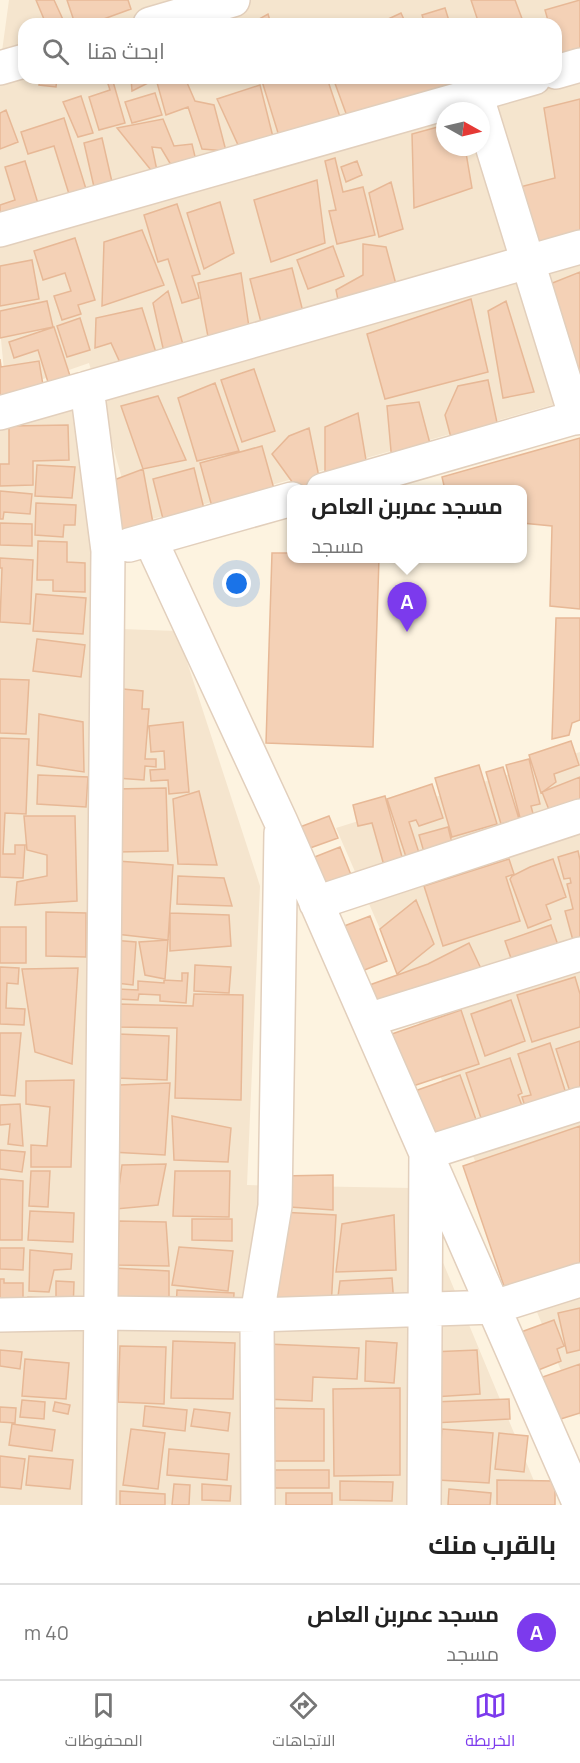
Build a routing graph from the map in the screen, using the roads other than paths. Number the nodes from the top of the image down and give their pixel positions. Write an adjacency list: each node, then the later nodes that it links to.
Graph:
1 (233, 0): 2 (street)
2 (171, 18)
3 (18, 63): 5 (street)
4 (580, 65): 6 (street)
5 (0, 68)
6 (562, 70)
7 (512, 84): 8 (street)
8 (476, 94): 9 (street); 11 (street)
9 (0, 230)
10 (580, 248): 11 (street)
11 (528, 262): 12 (street); 14 (street)
12 (87, 388): 13 (street); 18 (street)
13 (0, 412)
14 (578, 417): 15 (street)
15 (337, 485)
16 (287, 500): 17 (street)
17 (150, 539): 18 (street); 20 (street)
18 (108, 551): 29 (street)
19 (580, 816): 21 (street)
20 (281, 822): 21 (street); 31 (street)
21 (316, 903): 23 (street)
22 (580, 954): 23 (street)
23 (368, 1020): 25 (street)
24 (580, 1104): 25 (street)
25 (426, 1153): 27 (street); 28 (street)
26 (580, 1280): 27 (street)
27 (494, 1307): 28 (street); 35 (street)
28 (426, 1310): 31 (street); 34 (street)
29 (101, 1313): 30 (street); 31 (street); 32 (street)
30 (0, 1315)
31 (257, 1315): 33 (street)
32 (99, 1505)
33 (258, 1505)
34 (424, 1505)
35 (580, 1505)

